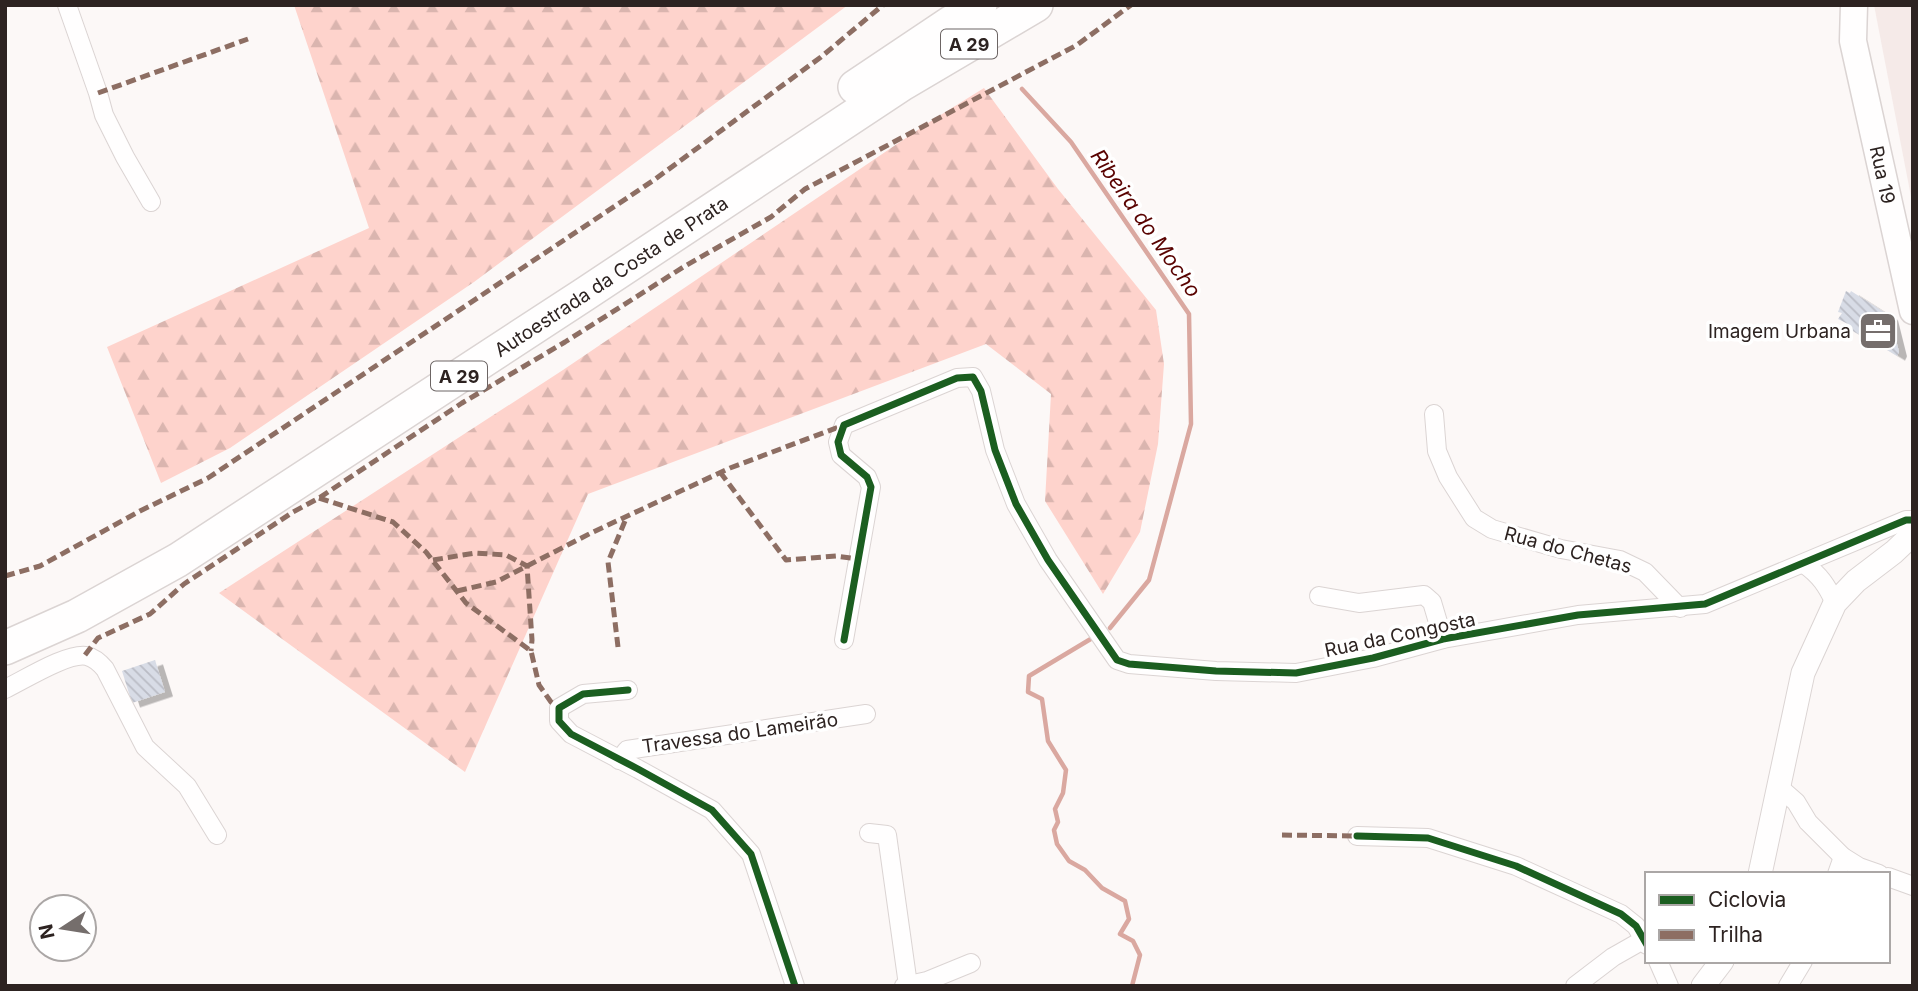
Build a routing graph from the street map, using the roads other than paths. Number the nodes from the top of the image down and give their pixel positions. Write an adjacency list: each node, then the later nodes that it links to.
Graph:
1 (67, 5): 7 (street)
2 (980, 5): 17 (highway, Autoestrada da Costa de Prata / A 29)
3 (1036, 5): 20 (highway, Autoestrada da Costa de Prata / A 29)
4 (1834, 5): 6 (main road, Rua 19)
5 (1854, 5): 6 (main road, Rua 19)
6 (1853, 41): 8 (main road, Rua 19)
7 (151, 202)
8 (1913, 310)
9 (1434, 414): 16 (street, Rua do Chetas)
10 (1913, 520): 13 (street, Rua da Congosta)
11 (1913, 534): 12 (street)
12 (1903, 552): 15 (street)
13 (1804, 564): 15 (street); 16 (street, Rua da Congosta)
14 (1319, 596): 18 (street, Rua da Congosta)
15 (1835, 603): 25 (street)
16 (1679, 608): 18 (street, Rua da Congosta)
17 (5, 625)
18 (1443, 639): 19 (street, Rua da Congosta)
19 (844, 640)
20 (5, 648)
21 (5, 689): 27 (street)
22 (628, 690): 24 (street, Travessa do Lameirão)
23 (866, 715): 24 (street, Travessa do Lameirão)
24 (619, 760): 40 (street, Travessa do Lameirão)
25 (1780, 788): 29 (street); 30 (street)
26 (869, 834): 39 (street)
27 (217, 835)
28 (1357, 836): 34 (street)
29 (1840, 865): 31 (street)
30 (1760, 872)
31 (1873, 872)
32 (1890, 878): 33 (street)
33 (1913, 886)
34 (1645, 942): 41 (street)
35 (971, 963): 39 (street)
36 (1659, 963): 42 (street)
37 (1720, 963): 43 (street)
38 (1802, 963): 44 (street)
39 (906, 985)
40 (795, 986)
41 (1575, 986)
42 (1668, 986)
43 (1703, 986)
44 (1788, 986)

